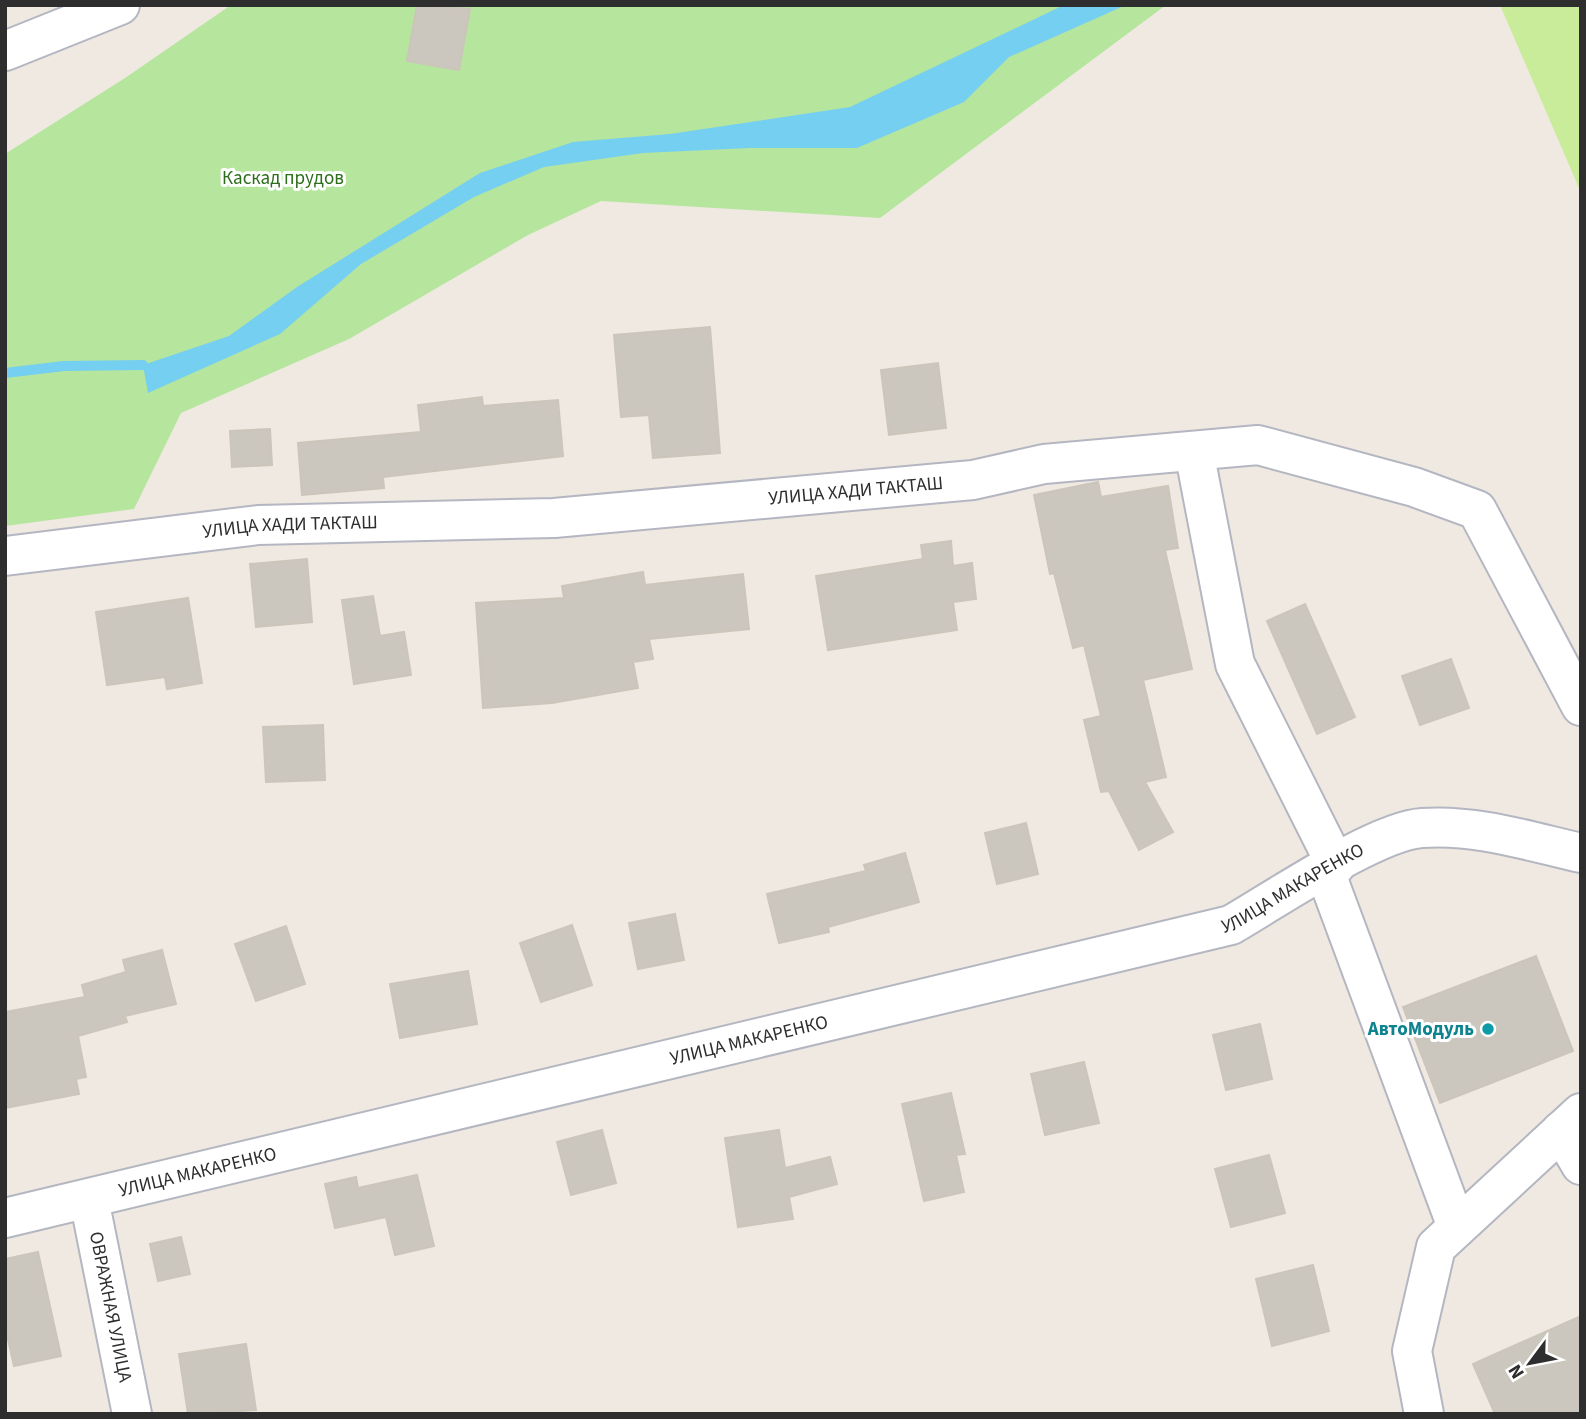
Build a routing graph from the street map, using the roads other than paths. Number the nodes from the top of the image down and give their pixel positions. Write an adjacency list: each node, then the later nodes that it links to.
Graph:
1 (120, 5): 2 (street)
2 (5, 51)
3 (1194, 451): 4 (street, УЛИЦА ХАДИ ТАКТАШ); 5 (street, УЛИЦА ХАДИ ТАКТАШ); 7 (street)
4 (5, 556)
5 (1581, 706)
6 (1581, 853): 7 (street, УЛИЦА МАКАРЕНКО)
7 (1331, 868): 10 (street, УЛИЦА МАКАРЕНКО); 12 (street)
8 (1571, 1122): 9 (street); 12 (street)
9 (1581, 1165)
10 (89, 1199): 11 (street, УЛИЦА МАКАРЕНКО); 13 (street, ОВРАЖНАЯ УЛИЦА)
11 (5, 1218)
12 (1457, 1227): 14 (street)
13 (132, 1414)
14 (1424, 1414)

